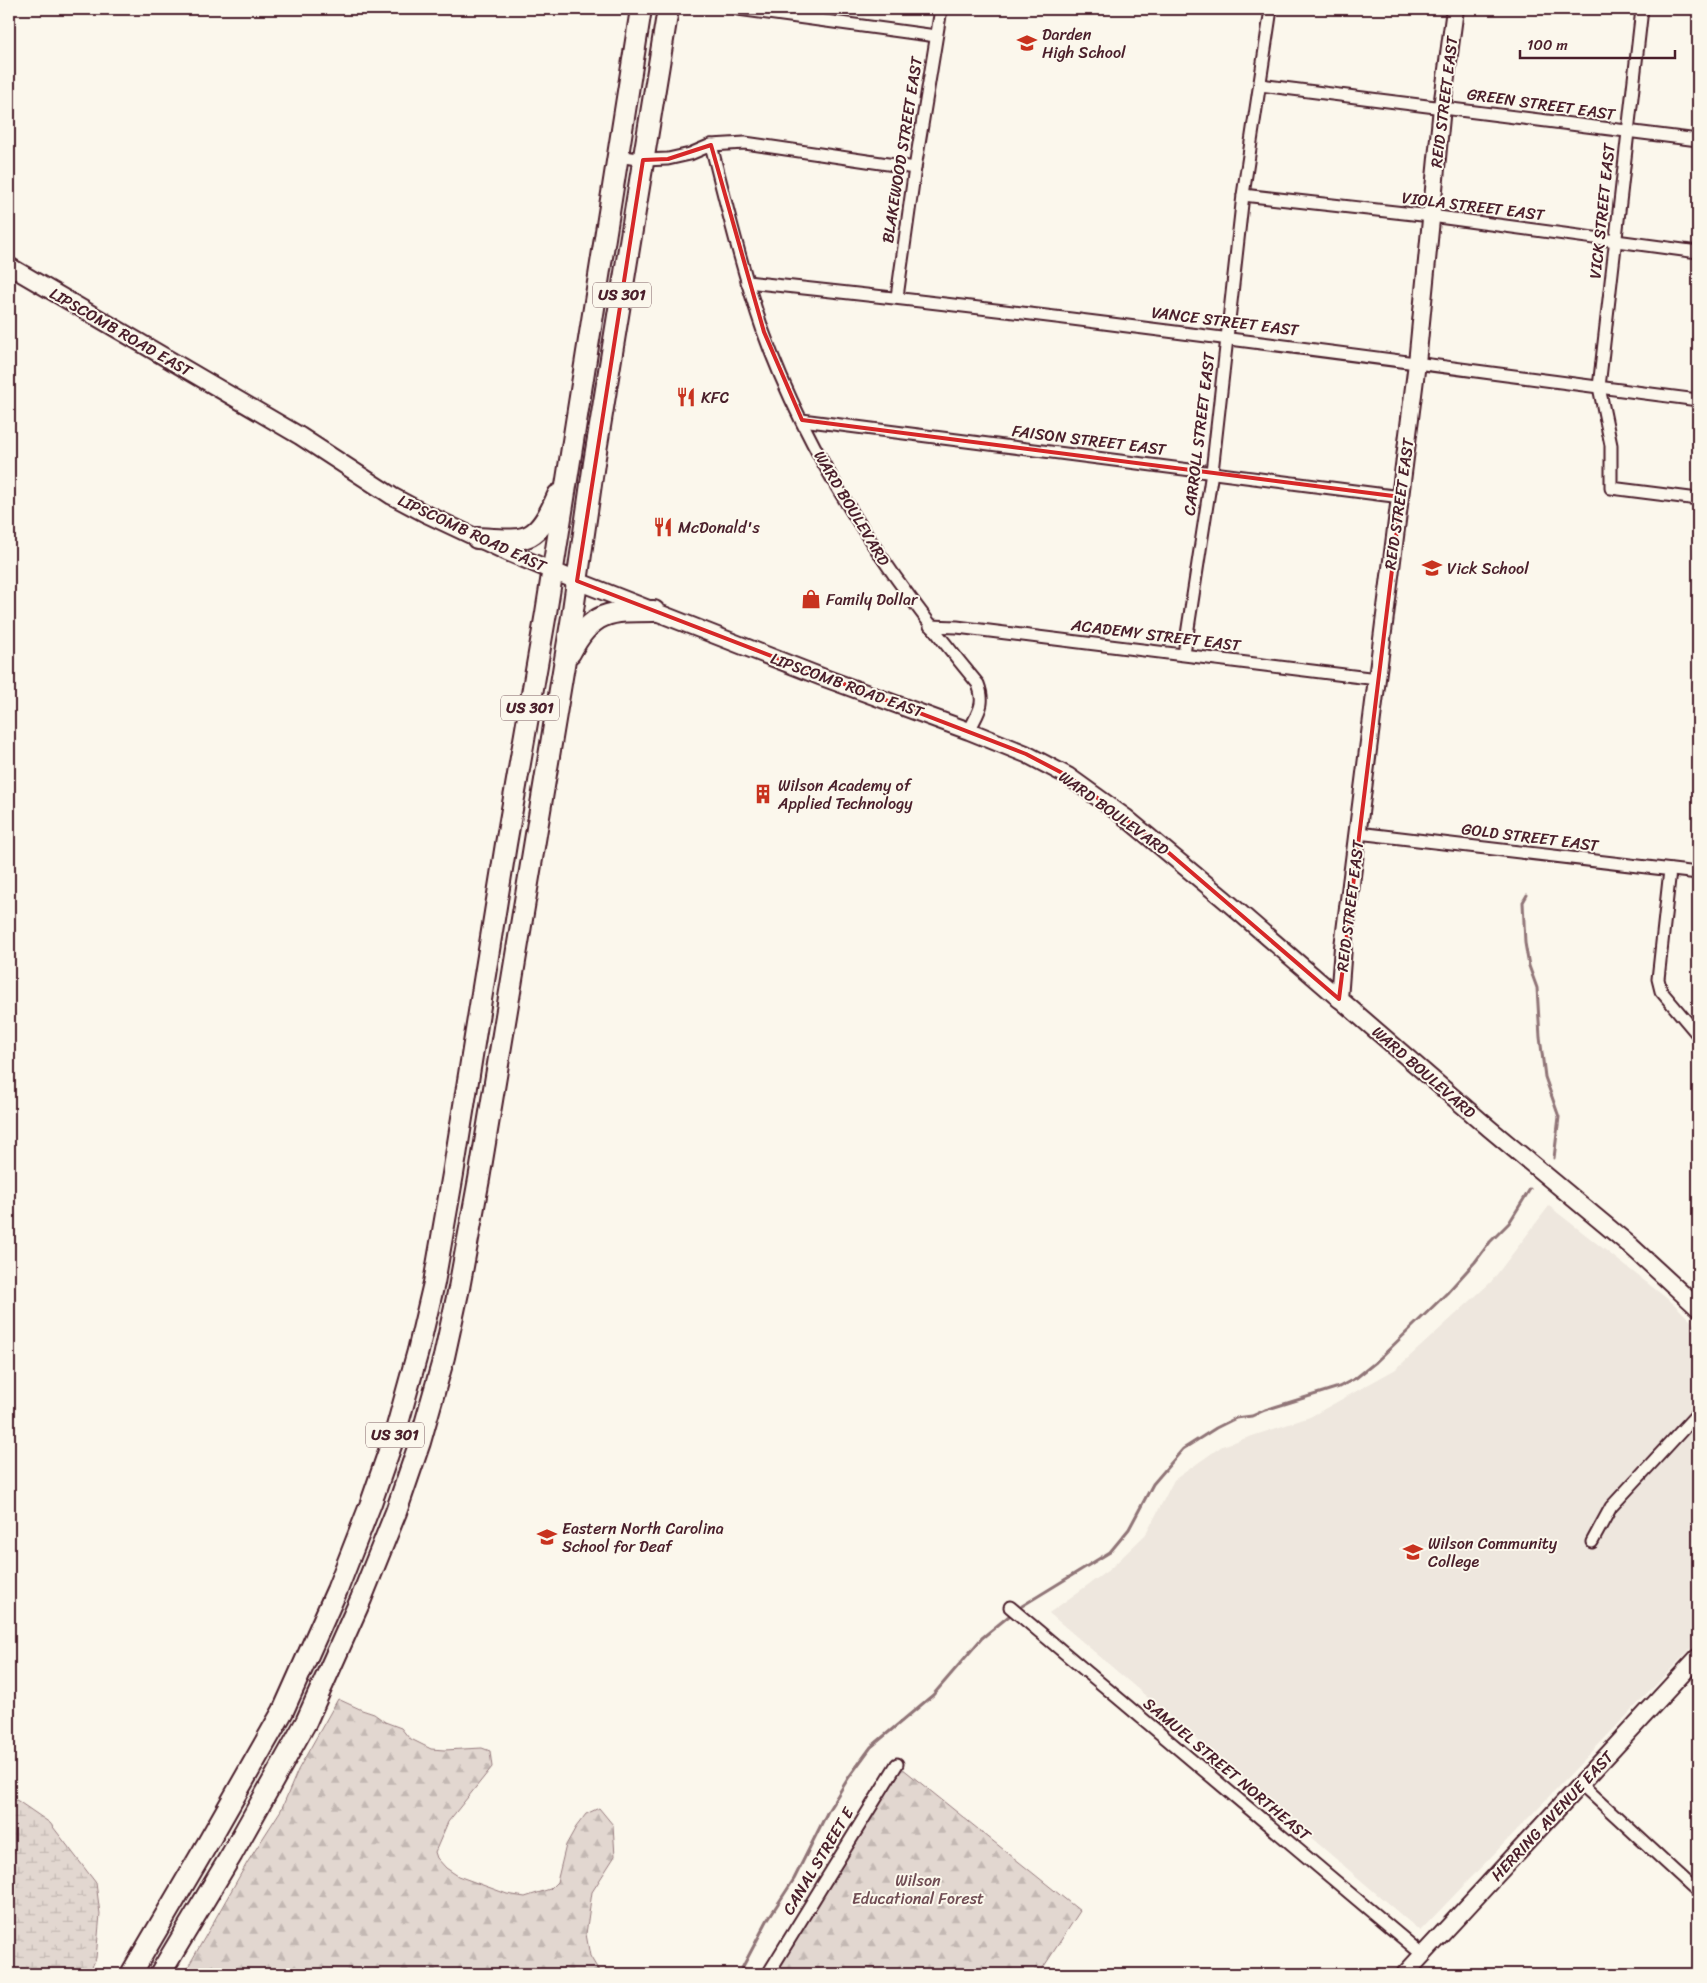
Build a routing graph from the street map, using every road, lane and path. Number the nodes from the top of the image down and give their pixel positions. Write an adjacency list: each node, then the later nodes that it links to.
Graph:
1 (641, 9): 14 (highway, US 301)
2 (668, 9): 15 (highway, US 301)
3 (738, 9): 8 (street)
4 (940, 9): 8 (street, BLAKEWOOD STREET EAST)
5 (1271, 9): 9 (street, CARROLL STREET EAST)
6 (1455, 9): 10 (main road, REID STREET EAST)
7 (1642, 9): 11 (street, VICK STREET EAST)
8 (936, 36): 16 (street, BLAKEWOOD STREET EAST)
9 (1260, 86): 10 (street, GREEN STREET EAST); 17 (street, CARROLL STREET EAST)
10 (1442, 107): 11 (street, GREEN STREET EAST); 18 (main road, REID STREET EAST)
11 (1627, 132): 12 (street, GREEN STREET EAST); 19 (street, VICK STREET EAST)
12 (1698, 140)
13 (711, 145): 15 (street); 16 (street); 22 (street, WARD BOULEVARD)
14 (619, 156): 15 (street); 30 (highway, US 301)
15 (643, 160): 35 (highway, US 301)
16 (915, 168): 23 (street, BLAKEWOOD STREET EAST)
17 (1243, 196): 18 (street, VIOLA STREET EAST); 24 (street, CARROLL STREET EAST)
18 (1431, 216): 19 (street, VIOLA STREET EAST); 25 (main road, REID STREET EAST)
19 (1615, 240): 20 (street, VIOLA STREET EAST); 26 (street, VICK STREET EAST)
20 (1698, 252)
21 (9, 266): 33 (main road, LIPSCOMB ROAD EAST)
22 (747, 282): 23 (street, VANCE STREET EAST); 28 (street, WARD BOULEVARD)
23 (898, 297): 24 (street, VANCE STREET EAST)
24 (1227, 337): 25 (street, VANCE STREET EAST); 29 (street, CARROLL STREET EAST)
25 (1418, 363): 26 (street, VANCE STREET EAST); 31 (main road, REID STREET EAST)
26 (1599, 387): 27 (street, VANCE STREET EAST); 32 (street, VICK STREET EAST)
27 (1698, 400)
28 (802, 420): 29 (street, FAISON STREET EAST); 37 (street, WARD BOULEVARD)
29 (1212, 472): 31 (street, FAISON STREET EAST); 38 (street, CARROLL STREET EAST)
30 (568, 473): 33 (highway); 34 (highway, US 301)
31 (1401, 497): 40 (main road, REID STREET EAST)
32 (1698, 499)
33 (477, 538): 34 (main road, LIPSCOMB ROAD EAST)
34 (552, 571): 35 (main road, LIPSCOMB ROAD EAST); 57 (highway, US 301)
35 (577, 581): 36 (main road, LIPSCOMB ROAD EAST); 39 (highway, US 301)
36 (654, 611): 39 (highway); 41 (main road, LIPSCOMB ROAD EAST)
37 (930, 626): 38 (street, ACADEMY STREET EAST); 41 (street, WARD BOULEVARD)
38 (1184, 654): 40 (street, ACADEMY STREET EAST)
39 (563, 666): 58 (highway, US 301)
40 (1377, 678): 42 (main road, REID STREET EAST)
41 (969, 731): 45 (main road, WARD BOULEVARD)
42 (1358, 833): 43 (street, GOLD STREET EAST); 45 (main road, REID STREET EAST)
43 (1670, 870): 44 (street, GOLD STREET EAST); 46 (street)
44 (1698, 873)
45 (1339, 999): 47 (main road, WARD BOULEVARD)
46 (1698, 1035)
47 (1698, 1308)
48 (1698, 1413): 49 (street)
49 (1592, 1542)
50 (1010, 1607): 55 (street, SAMUEL STREET NORTHEAST)
51 (1697, 1661): 53 (main road, HERRING AVENUE EAST)
52 (897, 1764): 59 (street, CANAL STREET E)
53 (1581, 1784): 54 (street); 55 (main road, HERRING AVENUE EAST)
54 (1698, 1892)
55 (1423, 1955): 56 (main road, HERRING AVENUE EAST)
56 (1412, 1972)
57 (131, 1974)
58 (160, 1974)
59 (768, 1974)

